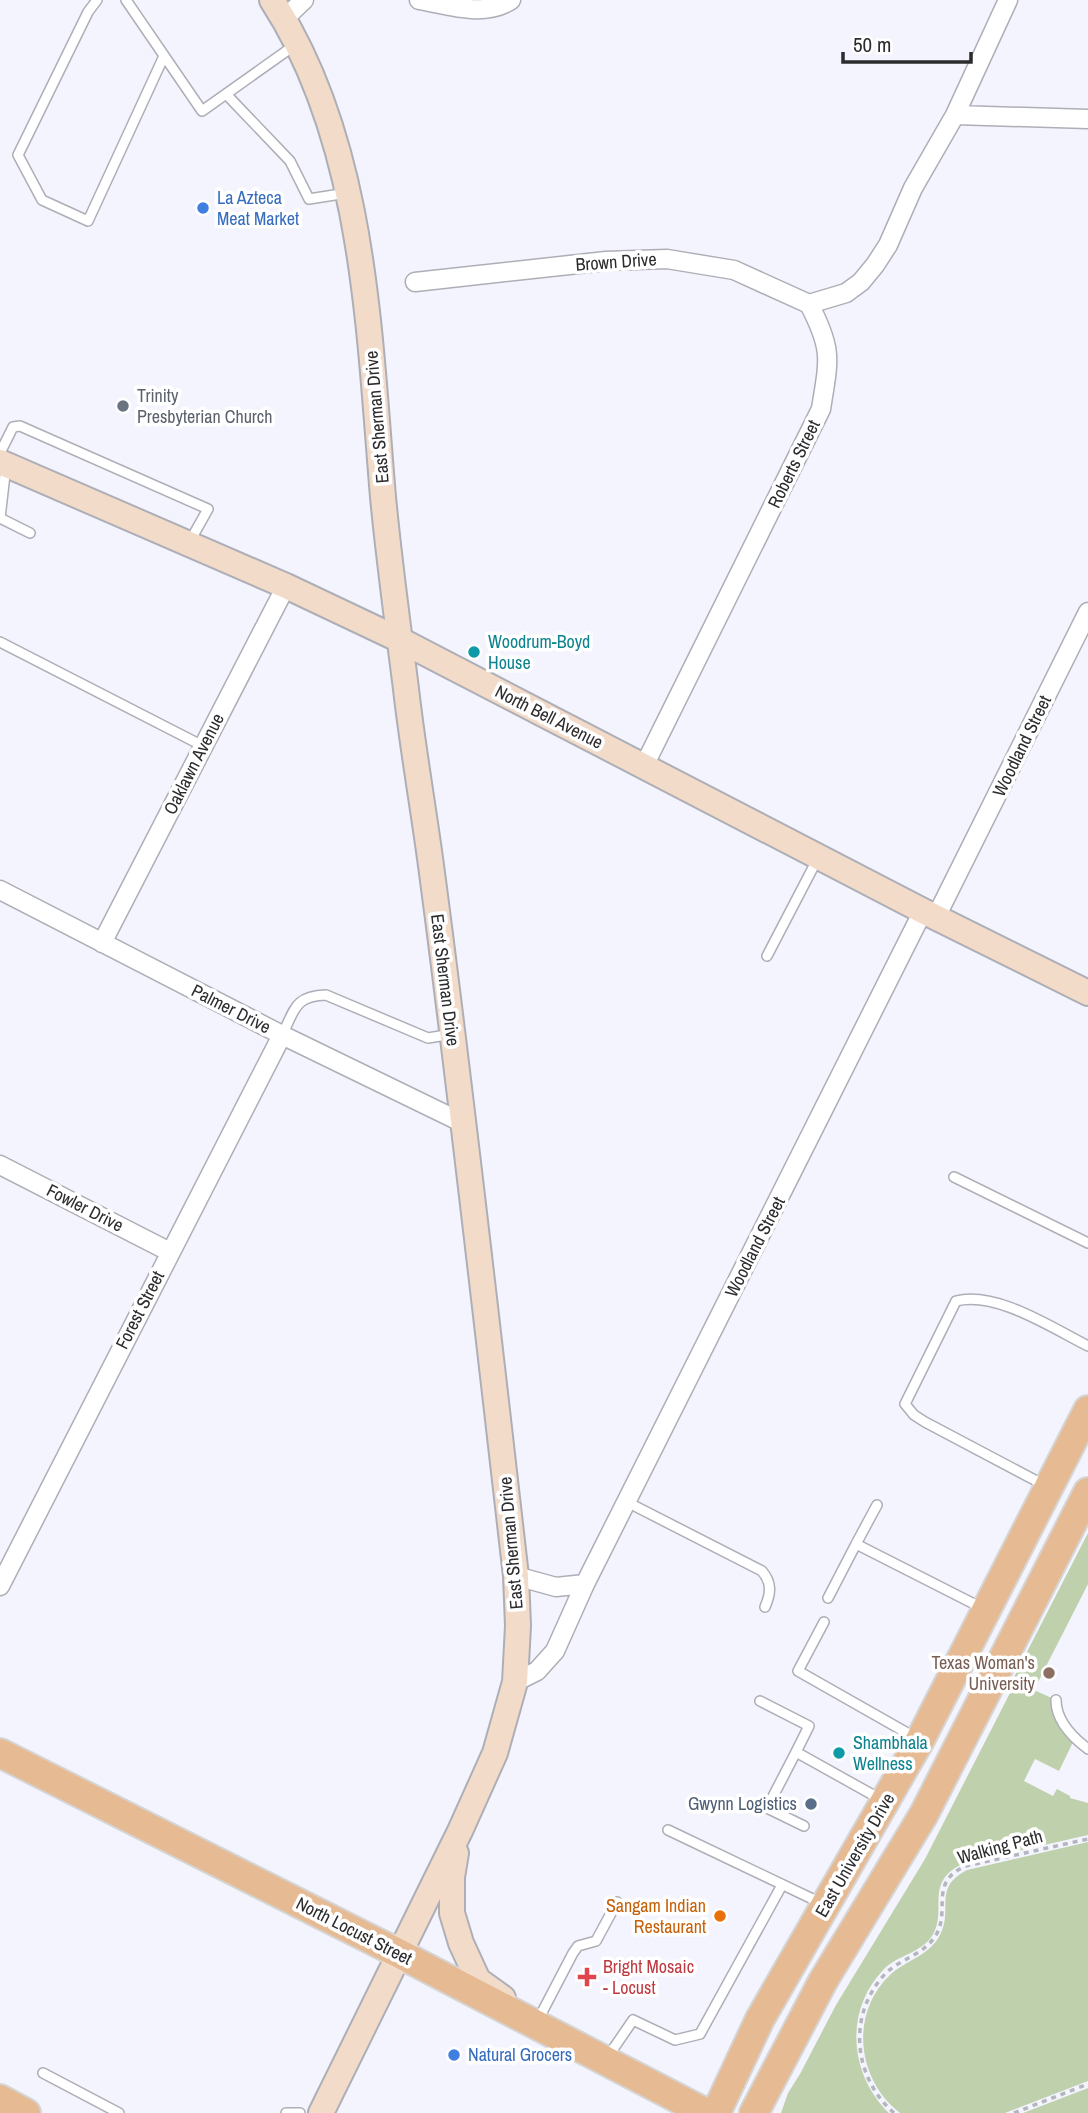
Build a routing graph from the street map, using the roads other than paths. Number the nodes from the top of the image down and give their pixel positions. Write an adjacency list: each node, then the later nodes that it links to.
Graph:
1 (97, 0): 9 (lane)
2 (127, 0): 9 (lane)
3 (304, 0): 7 (street)
4 (419, 0): 5 (street)
5 (511, 0)
6 (1008, 0): 11 (street)
7 (278, 10): 8 (main road, East Sherman Drive)
8 (297, 44): 10 (lane); 13 (main road, East Sherman Drive)
9 (164, 56): 10 (lane)
10 (226, 94): 13 (lane)
11 (955, 115): 12 (street); 15 (street)
12 (1088, 119)
13 (348, 192): 21 (main road, East Sherman Drive)
14 (415, 282): 15 (street, Brown Drive)
15 (809, 304): 24 (street, Roberts Street)
16 (2, 460): 17 (lane); 18 (main road, North Bell Avenue); 18 (lane)
17 (30, 533)
18 (189, 544): 19 (main road, North Bell Avenue)
19 (286, 586): 21 (main road, North Bell Avenue); 23 (street, Oaklawn Avenue)
20 (1088, 612): 27 (street, Woodland Street)
21 (400, 640): 24 (main road, North Bell Avenue); 31 (main road, East Sherman Drive)
22 (0, 642): 23 (lane)
23 (203, 746): 28 (street, Oaklawn Avenue)
24 (644, 766): 25 (main road, North Bell Avenue)
25 (819, 856): 27 (main road, North Bell Avenue); 29 (lane)
26 (0, 890): 28 (street, Palmer Drive)
27 (930, 914): 30 (main road, North Bell Avenue); 42 (street, Woodland Street)
28 (102, 943): 32 (street, Palmer Drive)
29 (767, 956)
30 (1088, 993)
31 (452, 1034): 32 (lane); 33 (main road, East Sherman Drive)
32 (282, 1035): 33 (street, Palmer Drive); 37 (street, Forest Street)
33 (463, 1123): 45 (main road, East Sherman Drive)
34 (0, 1165): 37 (street, Fowler Drive)
35 (954, 1177): 36 (lane)
36 (1088, 1243)
37 (170, 1252): 47 (street, Forest Street)
38 (1088, 1346): 40 (lane)
39 (1088, 1410): 40 (main road, East University Drive)
40 (1048, 1487): 50 (main road, East University Drive)
41 (1088, 1492): 78 (main road, East University Drive)
42 (627, 1502): 46 (street, Woodland Street); 49 (lane)
43 (877, 1505): 44 (lane)
44 (856, 1544): 48 (lane); 50 (lane)
45 (516, 1576): 46 (street); 52 (main road, East Sherman Drive)
46 (586, 1584): 52 (street, Woodland Street)
47 (0, 1586)
48 (828, 1598)
49 (765, 1607)
50 (985, 1610): 55 (main road, East University Drive)
51 (824, 1622): 55 (lane)
52 (515, 1682): 62 (main road, East Sherman Drive)
53 (760, 1700): 57 (lane)
54 (1056, 1700): 56 (lane)
55 (920, 1740): 59 (main road, East University Drive)
56 (1088, 1749)
57 (796, 1752): 59 (lane); 60 (lane)
58 (0, 1753): 66 (main road, North Locust Street)
59 (886, 1802): 65 (main road, East University Drive)
60 (804, 1826)
61 (668, 1830): 63 (lane)
62 (460, 1831): 66 (main road, East Sherman Drive); 67 (main road)
63 (782, 1885): 65 (lane); 68 (lane)
64 (617, 1902): 67 (lane)
65 (825, 1905): 77 (main road, East University Drive)
66 (400, 1954): 67 (main road, North Locust Street); 75 (main road, East Sherman Drive)
67 (546, 2028): 68 (main road, North Locust Street)
68 (605, 2061): 76 (main road, North Locust Street)
69 (43, 2073): 72 (lane)
70 (0, 2099): 71 (main road)
71 (26, 2113)
72 (119, 2113)
73 (286, 2113): 74 (lane)
74 (300, 2113)
75 (321, 2113)
76 (706, 2113)
77 (716, 2113)
78 (754, 2113)

